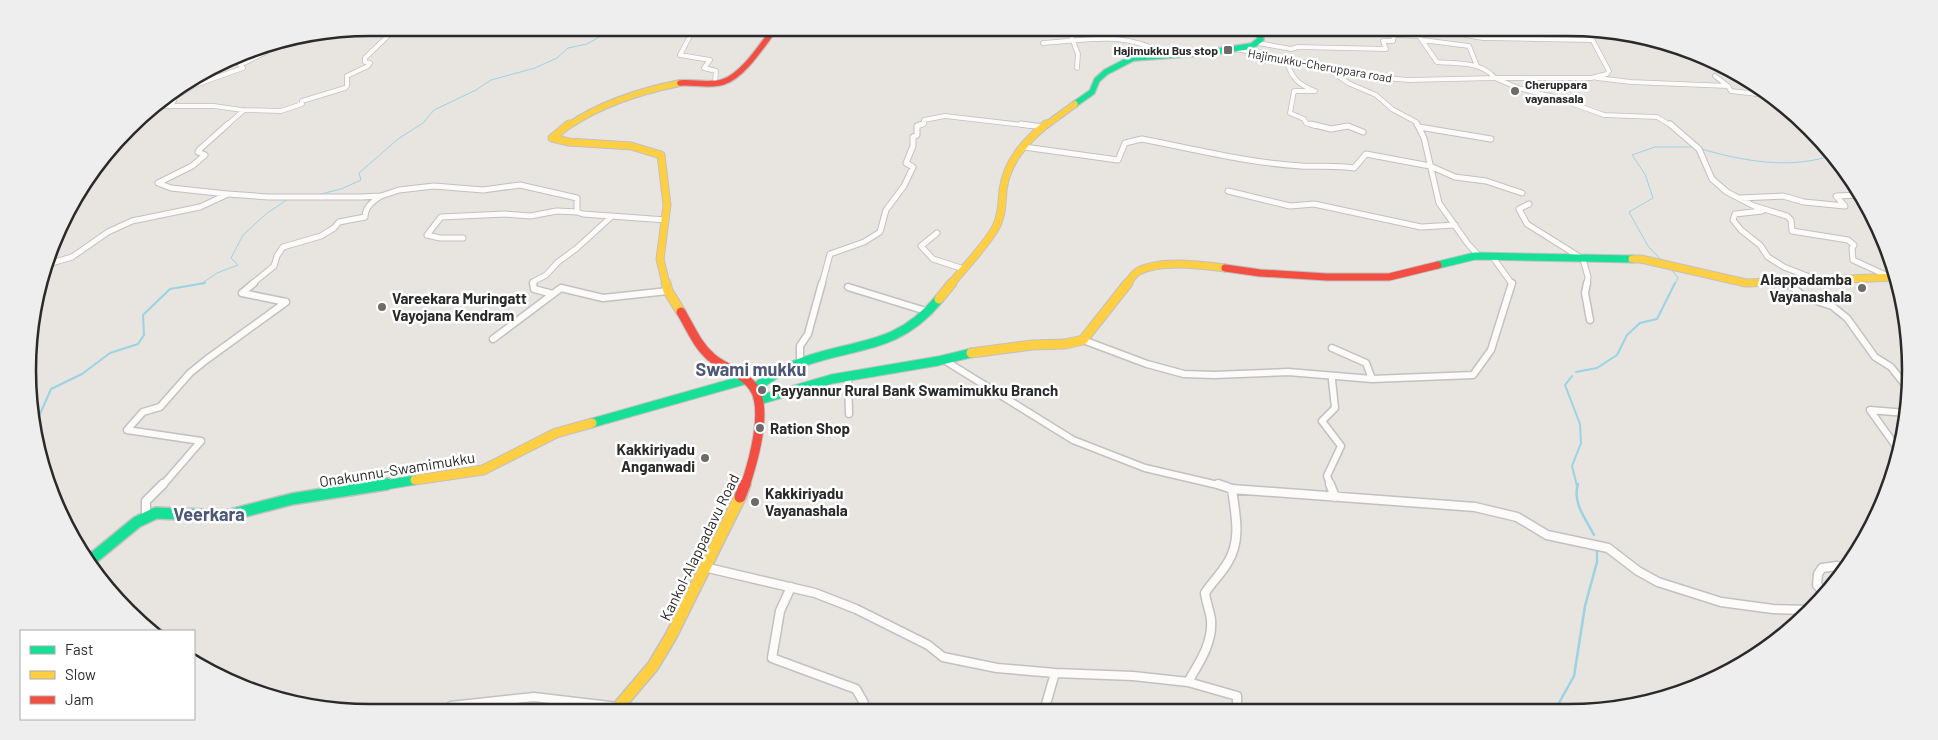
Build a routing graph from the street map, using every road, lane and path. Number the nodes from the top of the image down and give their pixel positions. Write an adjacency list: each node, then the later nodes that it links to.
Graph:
1 (388, 36): 32 (street)
2 (690, 36): 25 (street)
3 (768, 36): 25 (main road, Kankol-Alappadavu Road)
4 (1070, 36): 13 (street)
5 (1261, 36): 14 (main road)
6 (1394, 36): 14 (street)
7 (1419, 36): 10 (street)
8 (1471, 36): 11 (street)
9 (1589, 37): 11 (street)
10 (1422, 40): 19 (street); 19 (street)
11 (1590, 40): 24 (street)
12 (1043, 43): 13 (street)
13 (1072, 43): 16 (street); 20 (street)
14 (1258, 43): 15 (main road)
15 (1236, 49): 16 (main road); 18 (street, Hajimukku-Cheruppara road)
16 (1169, 55): 34 (main road)
17 (259, 56): 26 (street)
18 (1286, 60): 21 (street, Hajimukku-Cheruppara road); 35 (street)
19 (1477, 66): 23 (street)
20 (1077, 68)
21 (1330, 68): 23 (street, Hajimukku-Cheruppara road); 33 (street)
22 (1715, 76): 27 (street)
23 (1495, 78): 24 (street, Hajimukku-Cheruppara road); 38 (street)
24 (1594, 78): 27 (street, Hajimukku-Cheruppara road)
25 (715, 83): 50 (main road, Kankol-Alappadavu Road)
26 (198, 84)
27 (1728, 86): 28 (street)
28 (1756, 94)
29 (174, 100): 31 (street)
30 (167, 105): 31 (street)
31 (171, 105): 32 (street)
32 (244, 110): 42 (street)
33 (1419, 127): 36 (street); 39 (street)
34 (1043, 128): 37 (main road); 72 (street)
35 (1363, 132)
36 (1491, 139)
37 (1024, 147): 39 (street); 58 (main road)
38 (1697, 148): 45 (street)
39 (1430, 166): 41 (street); 51 (street)
40 (1228, 191): 51 (street)
41 (1522, 193)
42 (228, 194): 44 (street); 57 (street)
43 (1852, 195): 45 (street)
44 (381, 196): 48 (street); 85 (street)
45 (1739, 198): 47 (street)
46 (1530, 204): 56 (street)
47 (1769, 211): 59 (street); 61 (street)
48 (577, 212): 49 (street); 53 (street)
49 (610, 217): 50 (street); 65 (street)
50 (666, 220): 64 (main road, Kankol-Alappadavu Road)
51 (1455, 225): 54 (street)
52 (937, 233): 58 (street)
53 (463, 238)
54 (1479, 256): 55 (main road); 69 (main road)
55 (1492, 256): 56 (main road); 74 (street)
56 (1583, 259): 62 (main road); 67 (street)
57 (54, 262)
58 (964, 269): 66 (main road)
59 (1887, 275)
60 (1888, 278): 61 (main road)
61 (1821, 281): 62 (main road)
62 (1787, 282): 77 (street)
63 (848, 287): 66 (street)
64 (668, 291): 65 (street); 75 (main road, Kankol-Alappadavu Road)
65 (553, 294): 68 (street)
66 (929, 312): 72 (main road)
67 (1590, 320)
68 (493, 339)
69 (1083, 340): 71 (main road); 74 (street)
70 (1332, 348): 74 (street)
71 (942, 360): 73 (main road); 83 (street)
72 (800, 362): 78 (main road)
73 (848, 376): 79 (main road); 81 (street)
74 (1372, 379)
75 (744, 380): 78 (main road, Kankol-Alappadavu Road); 85 (main road, Onakunnu-Swamimukku)
76 (1332, 380): 84 (street)
77 (1902, 380)
78 (754, 390): 79 (main road, Kankol-Alappadavu Road)
79 (759, 400): 88 (main road, Kankol-Alappadavu Road)
80 (1899, 412): 82 (street)
81 (849, 414)
82 (1893, 442)
83 (1232, 489): 84 (street); 93 (street)
84 (1335, 497): 91 (street)
85 (146, 516): 86 (main road, Onakunnu-Swamimukku)
86 (94, 557)
87 (1838, 566): 90 (street)
88 (704, 567): 89 (street); 96 (main road, Kankol-Alappadavu Road)
89 (791, 587): 92 (street); 97 (street)
90 (1820, 589)
91 (1800, 610)
92 (1055, 673): 93 (street); 98 (street)
93 (1188, 682): 99 (street)
94 (468, 704): 95 (street)
95 (584, 704)
96 (620, 704)
97 (864, 704)
98 (1046, 704)
99 (1237, 704)

